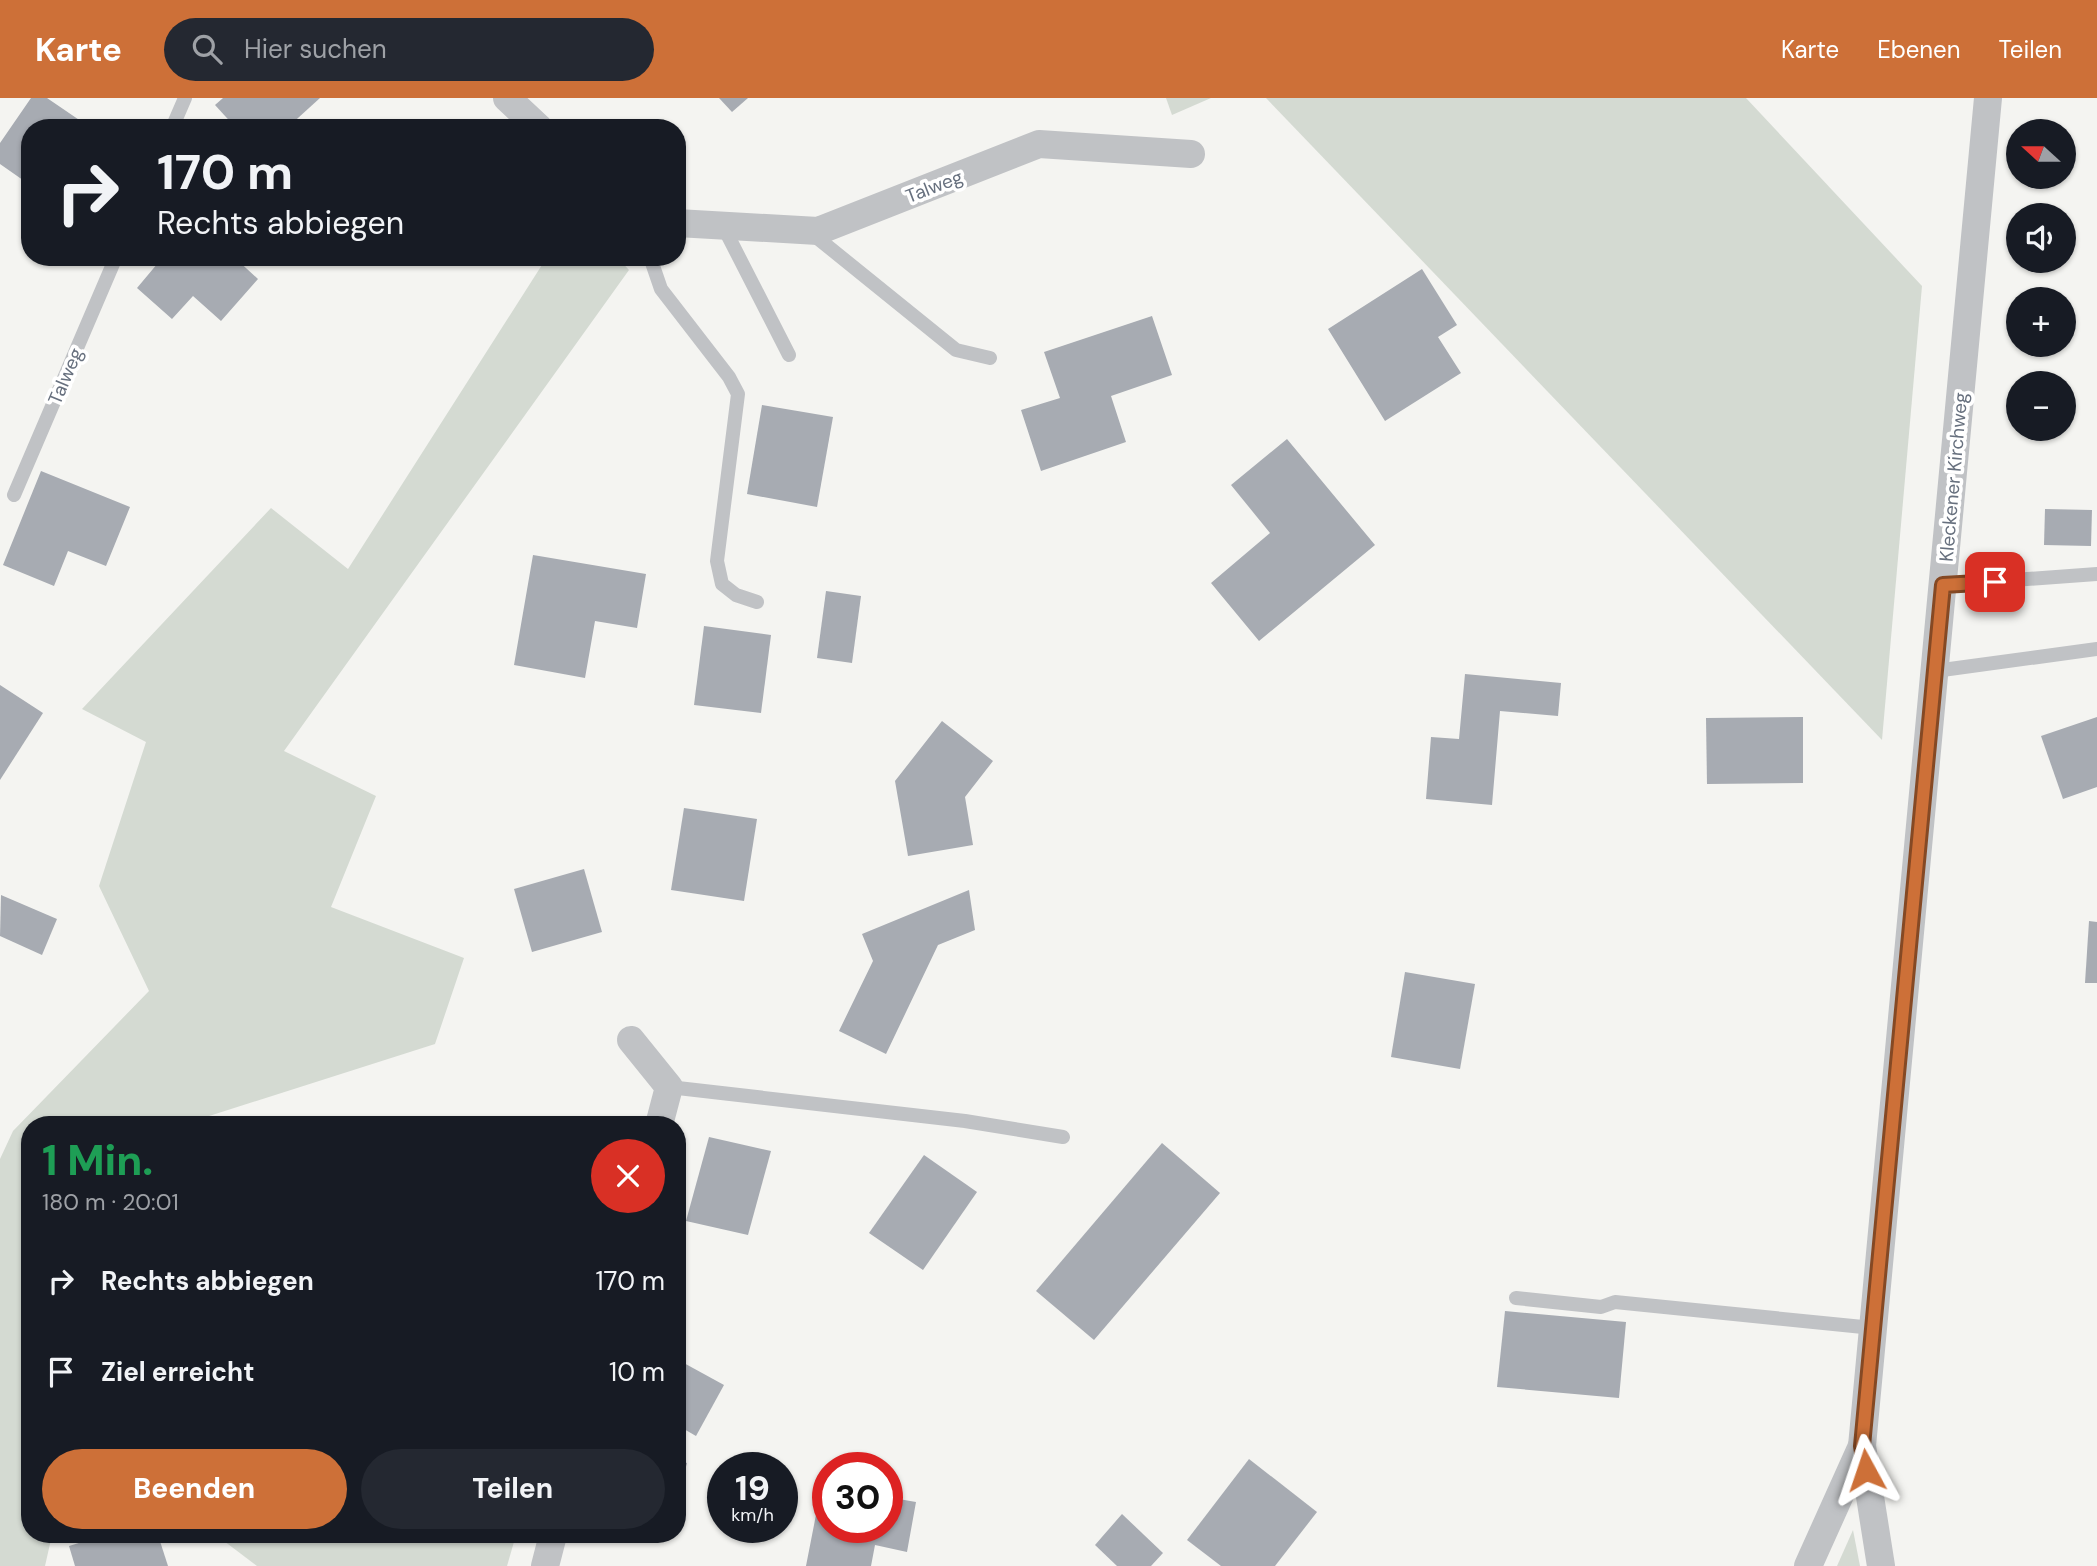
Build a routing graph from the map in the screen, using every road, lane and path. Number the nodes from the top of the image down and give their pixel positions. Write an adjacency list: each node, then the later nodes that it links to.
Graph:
1 (185, 98): 4 (lane)
2 (507, 98): 5 (street)
3 (1988, 98): 16 (street, Kleckener Kirchweg)
4 (176, 119)
5 (529, 119)
6 (1191, 154): 9 (street, Talweg)
7 (686, 224): 8 (street, Talweg)
8 (723, 226): 9 (street, Talweg); 12 (lane)
9 (807, 230): 13 (lane)
10 (112, 266): 14 (lane, Talweg)
11 (653, 266): 17 (lane)
12 (789, 355)
13 (990, 358)
14 (14, 495)
15 (2097, 574): 16 (lane)
16 (1943, 585): 19 (street, Kleckener Kirchweg)
17 (757, 603)
18 (2097, 649): 19 (lane)
19 (1935, 671): 25 (street, Kleckener Kirchweg)
20 (631, 1040): 21 (street)
21 (669, 1087): 22 (street); 23 (lane)
22 (661, 1116)
23 (1063, 1137)
24 (1516, 1298): 25 (lane)
25 (1873, 1328): 26 (street, Kleckener Kirchweg)
26 (1862, 1446): 29 (street); 30 (street, Kleckener Kirchweg)
27 (551, 1543): 28 (street)
28 (545, 1566)
29 (1808, 1566)
30 (1881, 1566)

